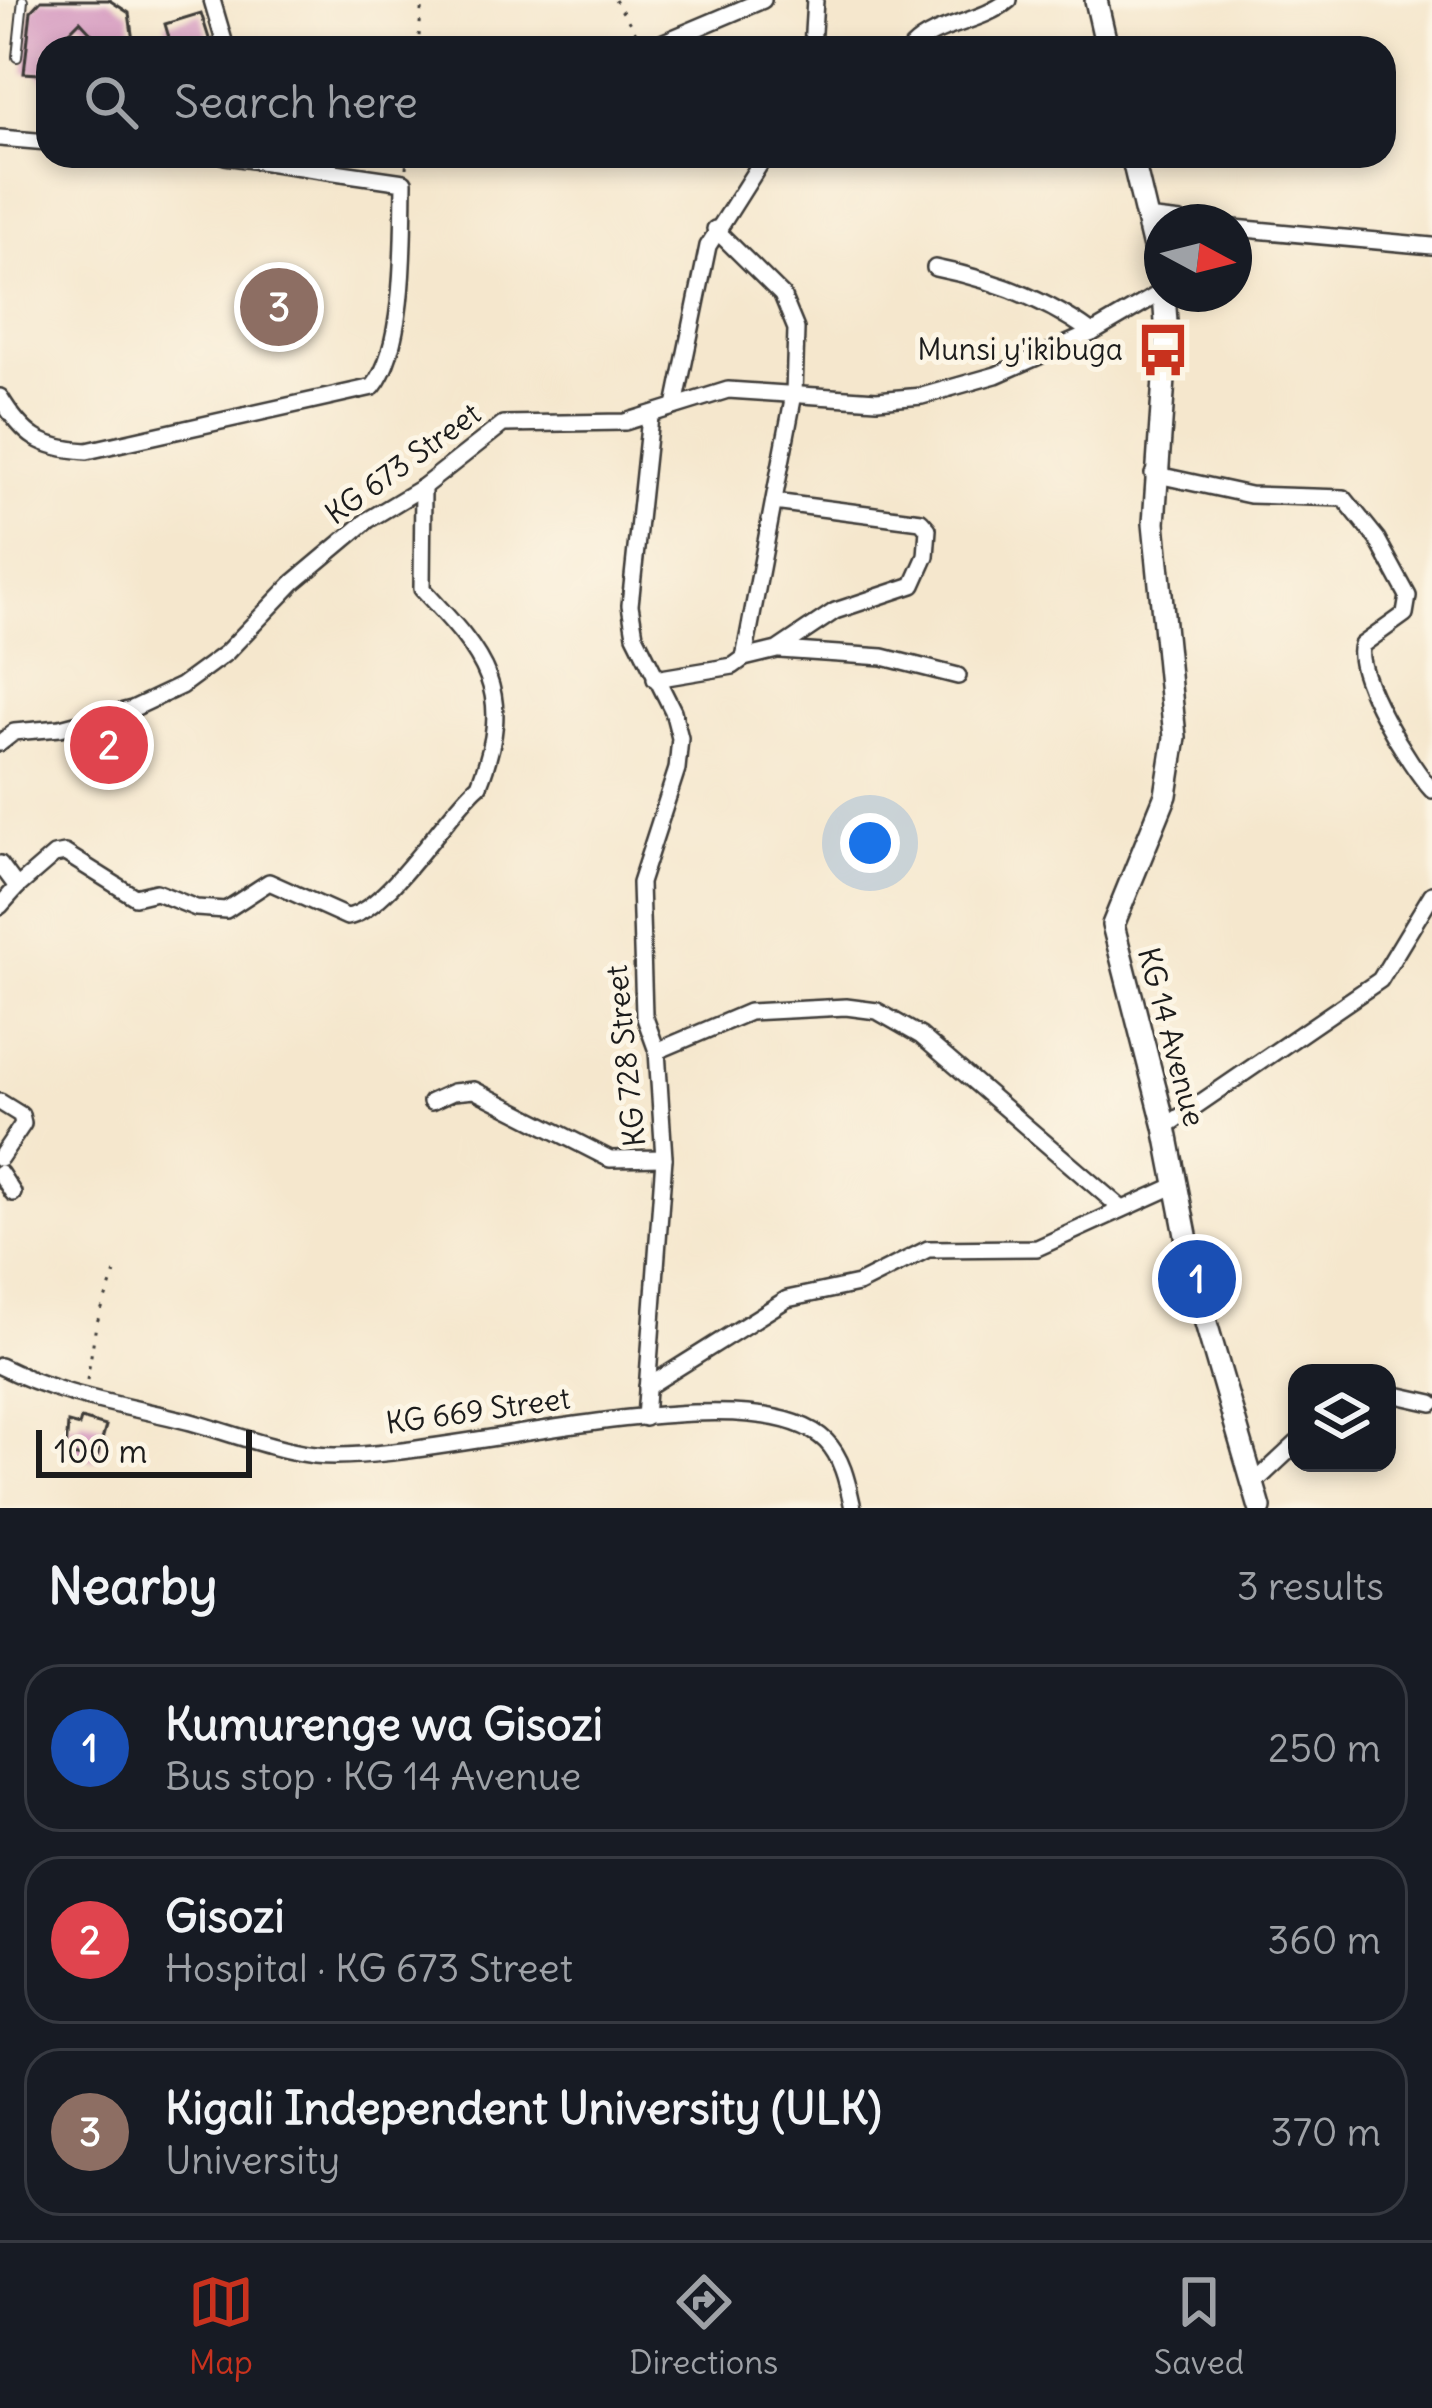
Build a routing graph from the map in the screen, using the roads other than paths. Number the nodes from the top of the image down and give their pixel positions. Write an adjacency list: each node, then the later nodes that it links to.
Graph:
1 (23, 0): 12 (lane)
2 (212, 0): 7 (street)
3 (763, 0): 8 (street)
4 (815, 0): 9 (street)
5 (1009, 0): 10 (street)
6 (1096, 0): 11 (main road)
7 (222, 36)
8 (678, 36)
9 (813, 36)
10 (927, 36)
11 (1104, 36)
12 (17, 58)
13 (0, 138): 14 (street)
14 (36, 141)
15 (322, 168): 27 (street)
16 (757, 168): 19 (street)
17 (1135, 168): 18 (main road)
18 (1144, 209)
19 (715, 229): 26 (street); 28 (street)
20 (1252, 230): 21 (street)
21 (1432, 246)
22 (935, 268): 25 (street)
23 (1144, 303): 25 (street, KG 673 Street)
24 (1164, 312): 30 (main road, KG 14 Avenue)
25 (1092, 332): 26 (street, KG 673 Street)
26 (794, 394): 28 (street, KG 673 Street); 32 (street)
27 (0, 397)
28 (675, 406): 29 (street, KG 673 Street)
29 (650, 417): 31 (street, KG 673 Street); 36 (street, KG 728 Street)
30 (1154, 474): 38 (street); 46 (main road, KG 14 Avenue)
31 (423, 487): 37 (street, KG 673 Street); 40 (street)
32 (774, 502): 33 (street); 34 (street)
33 (777, 650): 34 (street); 35 (street)
34 (744, 658): 36 (street)
35 (958, 676)
36 (655, 680): 43 (street, KG 728 Street)
37 (0, 742)
38 (1432, 790)
39 (0, 864): 40 (street)
40 (17, 887): 42 (street)
41 (1432, 894): 46 (street)
42 (0, 906)
43 (657, 1051): 48 (street, KG 728 Street); 52 (street)
44 (0, 1102): 47 (street)
45 (431, 1102): 48 (street)
46 (1165, 1127): 50 (main road, KG 14 Avenue)
47 (0, 1158)
48 (664, 1158): 54 (street, KG 728 Street)
49 (0, 1173): 51 (street)
50 (1174, 1186): 52 (street); 59 (main road, KG 14 Avenue)
51 (13, 1193)
52 (1122, 1209): 54 (street)
53 (0, 1366): 57 (street, KG 669 Street)
54 (647, 1387): 57 (street, KG 728 Street)
55 (1396, 1395): 56 (street)
56 (1432, 1403)
57 (644, 1418): 60 (street, KG 669 Street)
58 (1288, 1451): 59 (street)
59 (1252, 1485): 61 (main road, KG 14 Avenue)
60 (854, 1508)
61 (1261, 1508)

